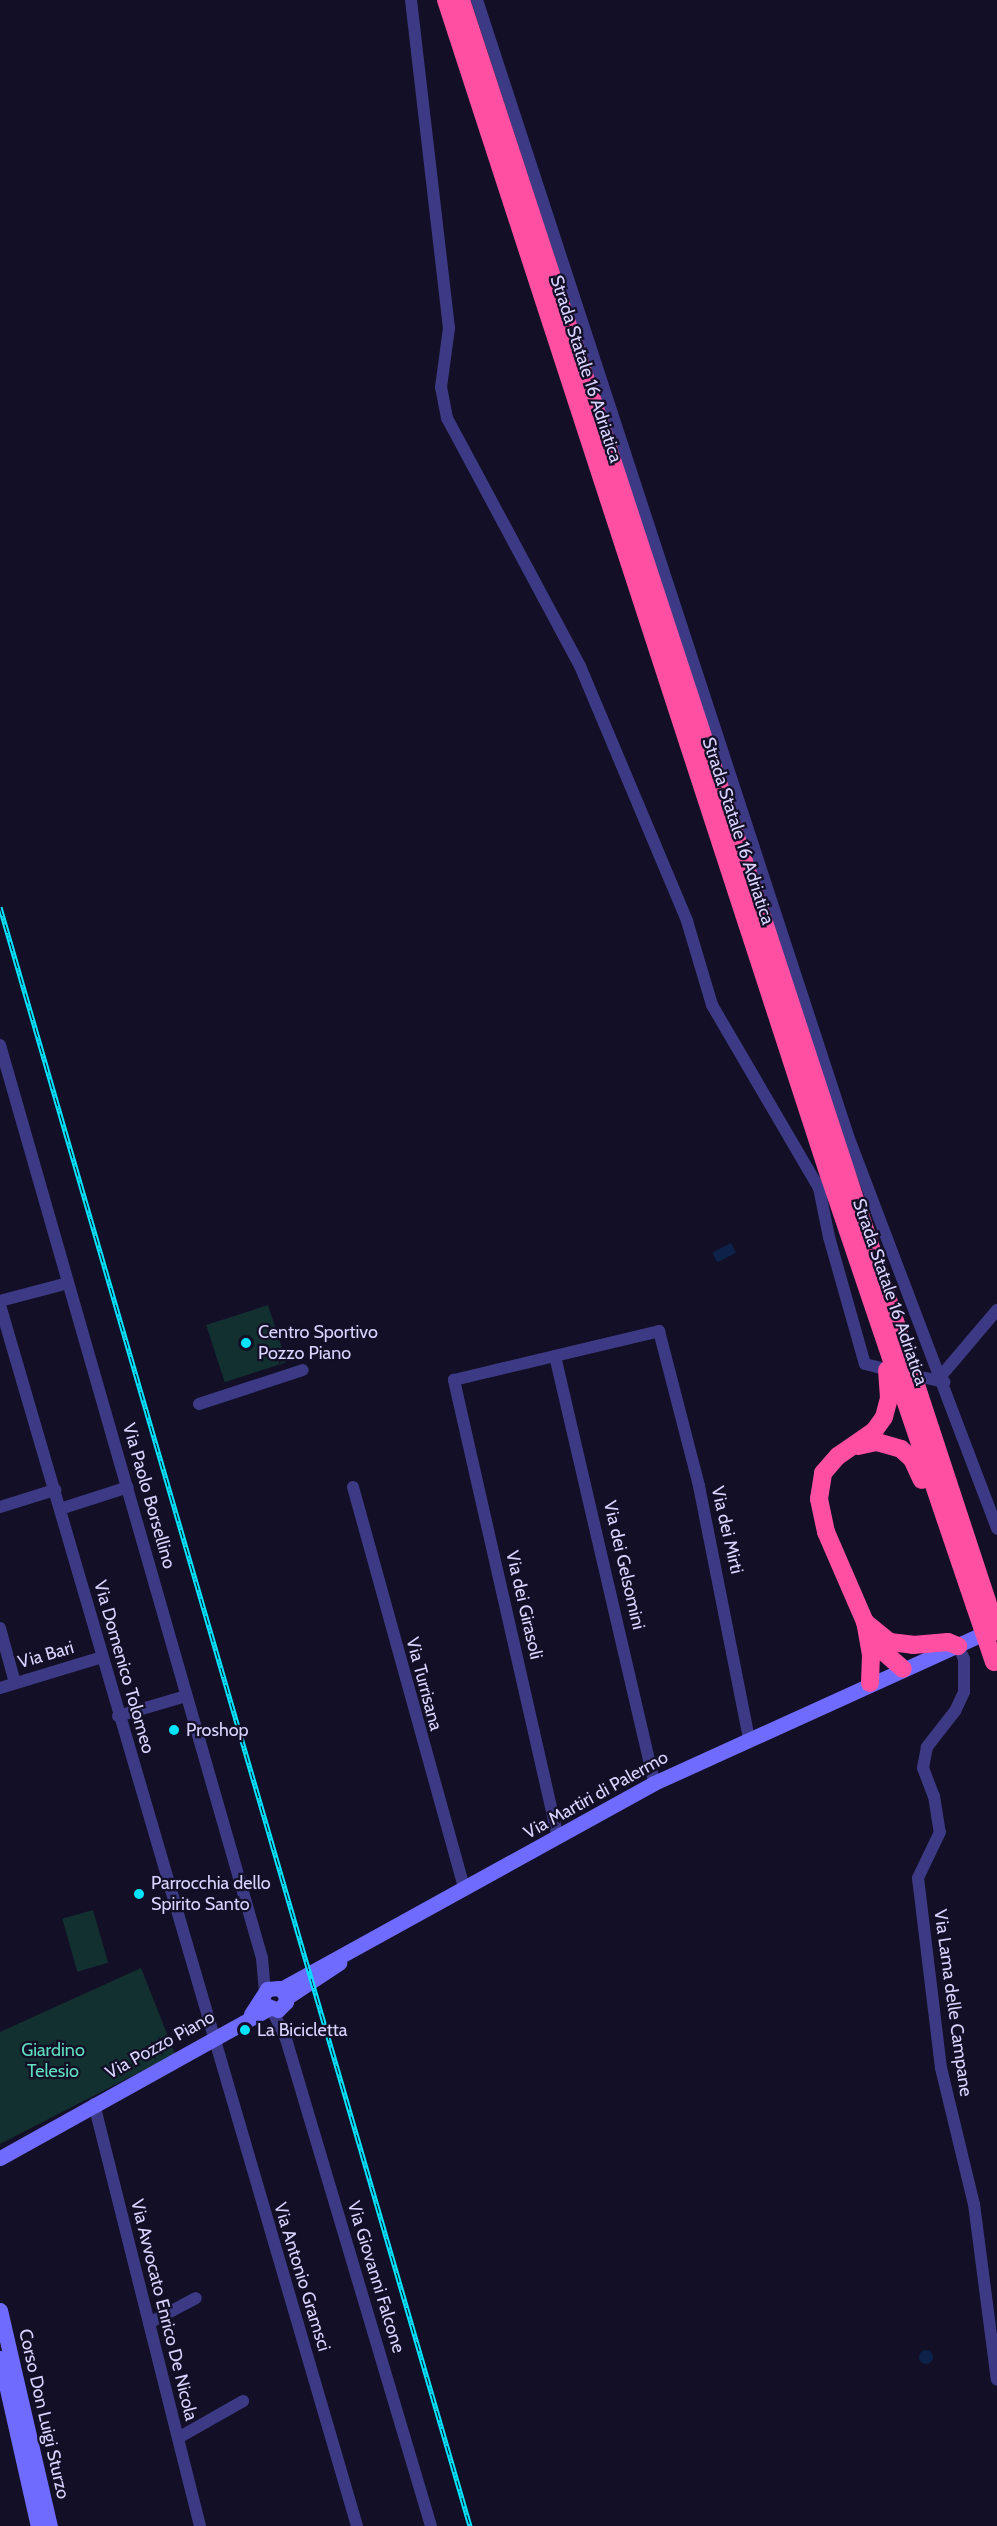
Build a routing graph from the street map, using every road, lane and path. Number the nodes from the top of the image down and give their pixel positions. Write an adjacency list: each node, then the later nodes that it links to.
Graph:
1 (411, 0): 12 (street)
2 (446, 0): 10 (highway, Strada Statale 16 Adriatica)
3 (461, 0): 25 (highway, Strada Statale 16 Adriatica)
4 (477, 0): 15 (street)
5 (0, 1045): 6 (street, Via Paolo Borsellino)
6 (68, 1283): 7 (street); 18 (street, Via Paolo Borsellino)
7 (0, 1300)
8 (0, 1305): 20 (street, Via Domenico Tolomeo)
9 (997, 1310): 15 (street)
10 (879, 1324): 17 (highway); 24 (highway, Strada Statale 16 Adriatica)
11 (555, 1356): 39 (street, Via dei Mirti); 40 (street, Via dei Gelsomini); 41 (street, Via dei Girasoli)
12 (881, 1368)
13 (303, 1370): 16 (street)
14 (921, 1377): 15 (street)
15 (943, 1379): 23 (street)
16 (199, 1404)
17 (858, 1446): 24 (highway); 28 (highway)
18 (128, 1487): 22 (street); 37 (street, Via Paolo Borsellino)
19 (353, 1487): 42 (street, Via Turrisana)
20 (56, 1490): 21 (street); 22 (street, Via Domenico Tolomeo)
21 (0, 1506)
22 (60, 1509): 31 (street, Via Domenico Tolomeo)
23 (997, 1529)
24 (965, 1580): 25 (highway, Strada Statale 16 Adriatica)
25 (981, 1604): 27 (highway, Strada Statale 16 Adriatica, bridge); 32 (highway, Strada Statale 16 Adriatica, bridge)
26 (0, 1629): 34 (street)
27 (997, 1629): 30 (street)
28 (867, 1631): 29 (highway); 33 (highway); 35 (highway)
29 (890, 1642): 30 (highway); 33 (highway)
30 (958, 1646): 33 (street); 52 (street, Via Lama delle Campane)
31 (102, 1657): 34 (street, Via Bari); 38 (street, Via Domenico Tolomeo)
32 (995, 1667)
33 (903, 1669): 35 (street)
34 (15, 1683): 36 (street, Via Bari)
35 (870, 1683): 39 (street, Via Martiri di Palermo)
36 (0, 1688)
37 (186, 1696): 38 (street); 44 (street, Via Paolo Borsellino)
38 (118, 1716): 45 (street, Via Domenico Tolomeo)
39 (749, 1738): 40 (street, Via Martiri di Palermo)
40 (654, 1783): 41 (street, Via Martiri di Palermo)
41 (558, 1838): 42 (street, Via Martiri di Palermo)
42 (465, 1890): 43 (street, Via Martiri di Palermo)
43 (348, 1955): 44 (street, Via Pozzo Piano)
44 (274, 1999): 45 (street, Via Pozzo Piano); 59 (street, Via Giovanni Falcone)
45 (212, 2039): 46 (street, Via Pozzo Piano); 58 (street, Via Antonio Gramsci)
46 (94, 2104): 47 (street, Via Pozzo Piano); 50 (street, Via Avvocato Enrico De Nicola)
47 (0, 2157)
48 (196, 2298): 50 (street)
49 (0, 2310): 56 (street, Corso Don Luigi Sturzo)
50 (149, 2323): 54 (street, Via Avvocato Enrico De Nicola)
51 (0, 2358): 55 (street, Corso Don Luigi Sturzo)
52 (997, 2380)
53 (243, 2401): 54 (street)
54 (178, 2438): 57 (street, Via Avvocato Enrico De Nicola)
55 (38, 2526)
56 (50, 2526)
57 (200, 2526)
58 (357, 2526)
59 (431, 2526)

